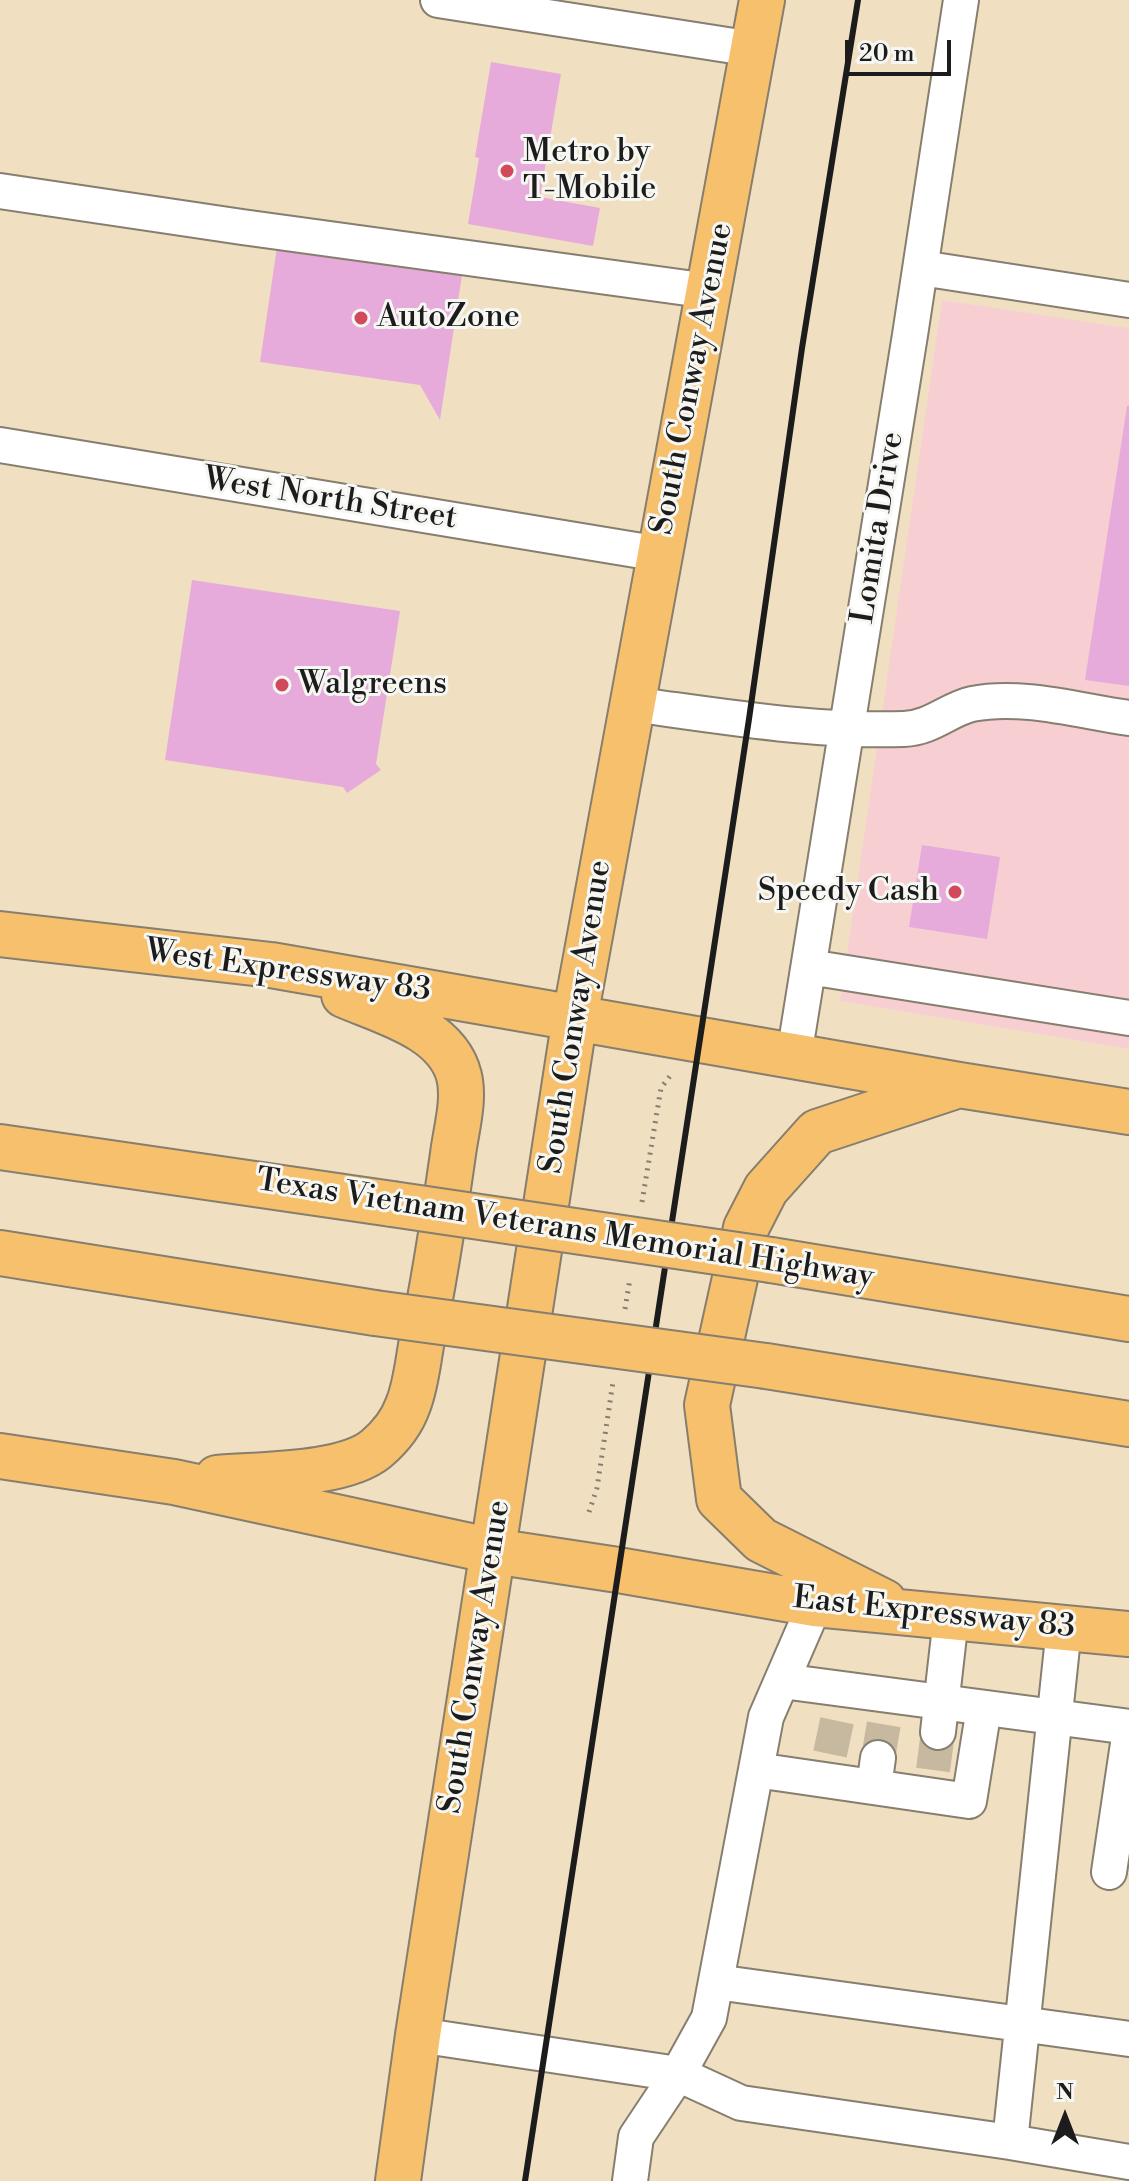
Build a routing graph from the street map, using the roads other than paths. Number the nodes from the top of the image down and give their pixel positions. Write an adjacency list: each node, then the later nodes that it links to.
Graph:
1 (438, 0): 4 (street)
2 (762, 0): 4 (main road, South Conway Avenue)
3 (961, 0): 6 (street, Lomita Drive)
4 (753, 49): 7 (main road, South Conway Avenue)
5 (0, 191): 7 (street)
6 (921, 268): 8 (street); 13 (street, Lomita Drive)
7 (709, 291): 10 (main road, South Conway Avenue)
8 (1129, 300)
9 (0, 445): 10 (street, West North Street)
10 (660, 554): 11 (main road, South Conway Avenue)
11 (631, 704): 13 (street); 17 (main road, South Conway Avenue)
12 (1129, 718): 13 (street)
13 (847, 729): 16 (street, Lomita Drive)
14 (0, 934): 15 (main road, West Expressway 83)
15 (271, 965): 17 (main road, West Expressway 83); 31 (main road)
16 (809, 967): 18 (street); 19 (street, Lomita Drive)
17 (575, 1017): 19 (main road, West Expressway 83); 32 (main road, South Conway Avenue)
18 (1129, 1018)
19 (794, 1056): 20 (main road)
20 (959, 1085): 21 (main road); 34 (main road)
21 (1129, 1112)
22 (0, 1129): 24 (main road)
23 (0, 1147): 24 (main road, Texas Vietnam Veterans Memorial Highway)
24 (221, 1178): 26 (main road, Texas Vietnam Veterans Memorial Highway, bridge)
25 (0, 1253): 29 (main road, bridge)
26 (1022, 1303): 27 (main road); 28 (main road, Texas Vietnam Veterans Memorial Highway)
27 (1129, 1313)
28 (1129, 1319)
29 (1129, 1424)
30 (0, 1456): 31 (main road)
31 (174, 1482): 32 (main road)
32 (493, 1551): 33 (main road, East Expressway 83); 47 (main road, South Conway Avenue)
33 (815, 1604): 34 (main road, East Expressway 83); 37 (street)
34 (930, 1616): 35 (main road, East Expressway 83); 39 (street)
35 (1064, 1628): 36 (main road, East Expressway 83); 40 (street)
36 (1129, 1634)
37 (782, 1681): 39 (street); 43 (street)
38 (984, 1708): 39 (street); 40 (street); 43 (street)
39 (940, 1718)
40 (1054, 1718): 41 (street); 46 (street)
41 (1129, 1727)
42 (1129, 1737): 44 (street)
43 (756, 1770): 45 (street)
44 (1109, 1872)
45 (716, 1982): 46 (street); 49 (street)
46 (1022, 2026): 48 (street); 50 (street)
47 (418, 2035): 49 (street); 52 (main road, South Conway Avenue)
48 (1129, 2039)
49 (678, 2074): 50 (street); 53 (street)
50 (1010, 2142): 51 (street)
51 (1129, 2162)
52 (398, 2181)
53 (630, 2181)

